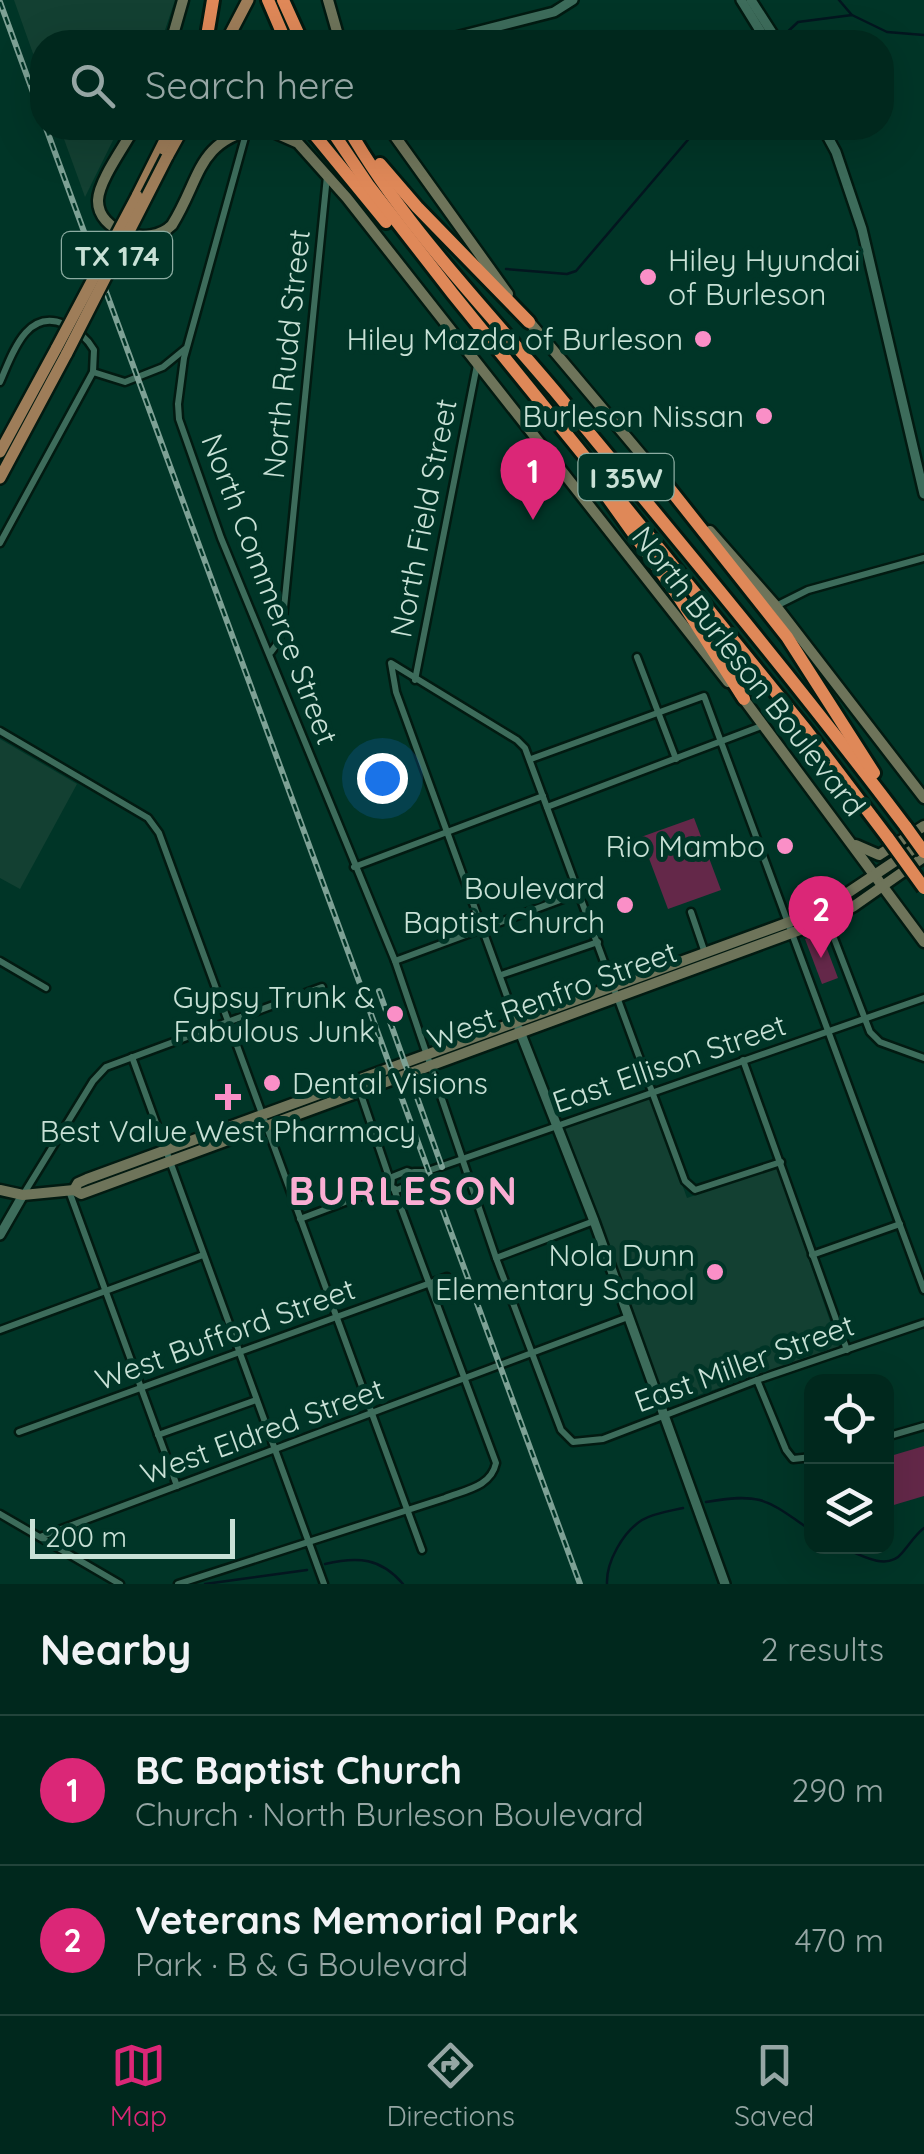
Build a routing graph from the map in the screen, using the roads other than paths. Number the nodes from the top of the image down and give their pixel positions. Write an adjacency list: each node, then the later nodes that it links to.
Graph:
1 (182, 0): 10 (main road)
2 (213, 0): 11 (highway)
3 (248, 0): 12 (main road)
4 (268, 0): 13 (highway)
5 (283, 0): 14 (highway)
6 (328, 0): 15 (main road)
7 (573, 0): 16 (street)
8 (742, 0): 17 (street)
9 (752, 0): 18 (street)
10 (175, 30)
11 (208, 30)
12 (232, 30)
13 (281, 30)
14 (297, 30)
15 (337, 30)
16 (483, 30)
17 (764, 30)
18 (766, 30)
19 (127, 140): 22 (main road)
20 (165, 140): 35 (main road, bridge)
21 (177, 140): 35 (main road, TX 174, bridge)
22 (221, 140)
23 (253, 140): 34 (street, North Commerce Street)
24 (288, 140): 31 (main road, North Burleson Boulevard)
25 (318, 140): 32 (highway)
26 (338, 140): 32 (highway, I 35W)
27 (357, 140): 61 (highway, I 35W)
28 (361, 140): 33 (highway)
29 (398, 140): 33 (main road, North Burleson Boulevard)
30 (829, 140): 43 (street)
31 (327, 176): 36 (main road, North Burleson Boulevard); 47 (street, North Rudd Street)
32 (453, 294): 39 (highway, I 35W)
33 (529, 322): 41 (main road, North Burleson Boulevard)
34 (187, 347): 37 (street); 47 (street, North Commerce Street)
35 (62, 350): 40 (main road); 42 (main road, TX 174)
36 (478, 365): 49 (street, North Field Street); 50 (main road, North Burleson Boulevard)
37 (92, 372): 38 (street); 44 (street)
38 (0, 382)
39 (537, 399): 50 (highway); 69 (highway, I 35W, bridge)
40 (0, 452)
41 (658, 474): 46 (main road, North Burleson Boulevard); 61 (highway)
42 (0, 478)
43 (924, 494)
44 (0, 543)
45 (924, 558): 46 (street)
46 (776, 606): 58 (main road, North Burleson Boulevard)
47 (270, 654): 66 (street, North Commerce Street)
48 (637, 657): 51 (street)
49 (415, 680): 55 (street); 62 (street)
50 (744, 699): 52 (main road, North Burleson Boulevard)
51 (656, 713): 54 (street); 55 (street); 56 (street)
52 (764, 725): 54 (street); 63 (main road, North Burleson Boulevard)
53 (0, 731): 87 (street)
54 (722, 742): 56 (street); 74 (street)
55 (531, 759): 57 (street)
56 (676, 759): 59 (street)
57 (543, 796): 59 (street); 62 (street)
58 (924, 798)
59 (548, 807): 70 (street)
60 (924, 826): 63 (main road)
61 (906, 827): 65 (highway, I 35W, bridge)
62 (448, 832): 66 (street); 73 (street)
63 (850, 842): 67 (main road, North Burleson Boulevard)
64 (924, 842): 67 (main road)
65 (924, 855): 68 (main road)
66 (354, 867): 78 (street, North Commerce Street)
67 (875, 876): 68 (main road, North Burleson Boulevard); 74 (main road)
68 (883, 886): 72 (main road); 76 (main road, North Burleson Boulevard)
69 (924, 888)
70 (580, 892): 73 (street); 75 (street)
71 (691, 912): 77 (street)
72 (827, 920): 74 (main road); 86 (street)
73 (484, 928): 78 (street); 80 (street)
74 (790, 928): 77 (main road); 89 (street)
75 (598, 942): 80 (street); 81 (street)
76 (924, 942)
77 (707, 958): 81 (main road); 84 (main road, West Renfro Street)
78 (394, 961): 92 (street, North Commerce Street)
79 (1, 963): 83 (street)
80 (501, 975): 88 (street)
81 (614, 986): 84 (street); 88 (main road)
82 (322, 987): 87 (street)
83 (46, 988)
84 (618, 998): 88 (main road, West Renfro Street); 95 (street)
85 (924, 998): 86 (street, East Ellison Street)
86 (864, 1020): 89 (street, East Ellison Street); 91 (street)
87 (226, 1022): 90 (street); 96 (street)
88 (518, 1027): 92 (main road); 97 (street)
89 (829, 1034): 93 (street, East Ellison Street); 108 (street)
90 (132, 1057): 98 (street); 105 (street)
91 (924, 1058)
92 (428, 1060): 94 (main road, West Renfro Street); 94 (main road, West Renfro Street); 99 (street, North Commerce Street)
93 (742, 1060): 95 (street, East Ellison Street); 100 (street)
94 (358, 1086): 96 (main road, West Renfro Street); 102 (street)
95 (653, 1090): 97 (street, East Ellison Street); 100 (street)
96 (262, 1121): 98 (main road, West Renfro Street); 106 (street)
97 (556, 1125): 99 (street, East Ellison Street); 107 (street)
98 (166, 1156): 104 (main road, West Renfro Street); 110 (street)
99 (464, 1158): 101 (street, East Ellison Street); 112 (street, North Commerce Street)
100 (781, 1162): 111 (street)
101 (415, 1176): 102 (street, East Ellison Street); 102 (street, East Ellison Street)
102 (392, 1185): 106 (street, East Ellison Street); 114 (street)
103 (0, 1190): 105 (main road, West Renfro Street)
104 (72, 1190): 105 (main road, West Renfro Street); 116 (street)
105 (23, 1195): 109 (street)
106 (300, 1219): 117 (street)
107 (594, 1221): 112 (street); 118 (street)
108 (900, 1224): 111 (street); 115 (street)
109 (0, 1235)
110 (203, 1255): 116 (street); 123 (street)
111 (812, 1255): 121 (street)
112 (496, 1258): 122 (street, North Commerce Street)
113 (447, 1277): 114 (street, West Bufford Street)
114 (430, 1283): 117 (street, West Bufford Street); 124 (street)
115 (924, 1290)
116 (104, 1291): 120 (street); 126 (street)
117 (336, 1316): 123 (street, West Bufford Street); 129 (street)
118 (629, 1316): 122 (street, West Eldred Street); 128 (street)
119 (924, 1324): 121 (street, East Miller Street)
120 (0, 1330)
121 (847, 1350): 125 (street, East Miller Street)
122 (532, 1352): 124 (street, West Eldred Street); 134 (street, North Commerce Street)
123 (239, 1354): 126 (street, West Bufford Street); 127 (street)
124 (465, 1378): 129 (street, West Eldred Street); 138 (street)
125 (757, 1380): 128 (street, East Miller Street); 136 (street)
126 (141, 1390): 131 (street, West Bufford Street); 132 (street)
127 (256, 1400): 132 (street); 135 (street)
128 (662, 1414): 134 (street, East Miller Street); 146 (street)
129 (372, 1415): 135 (street, West Eldred Street); 138 (street)
130 (924, 1426): 133 (street)
131 (19, 1432)
132 (158, 1435): 137 (street)
133 (894, 1435)
134 (578, 1442)
135 (274, 1450): 137 (street, West Eldred Street); 141 (street)
136 (804, 1458)
137 (177, 1486): 140 (street, West Eldred Street)
138 (407, 1510): 141 (street); 142 (street)
139 (0, 1514): 140 (street)
140 (40, 1537): 143 (street)
141 (308, 1543): 144 (street); 145 (street)
142 (422, 1550)
143 (120, 1584)
144 (178, 1584)
145 (324, 1584)
146 (725, 1584)

